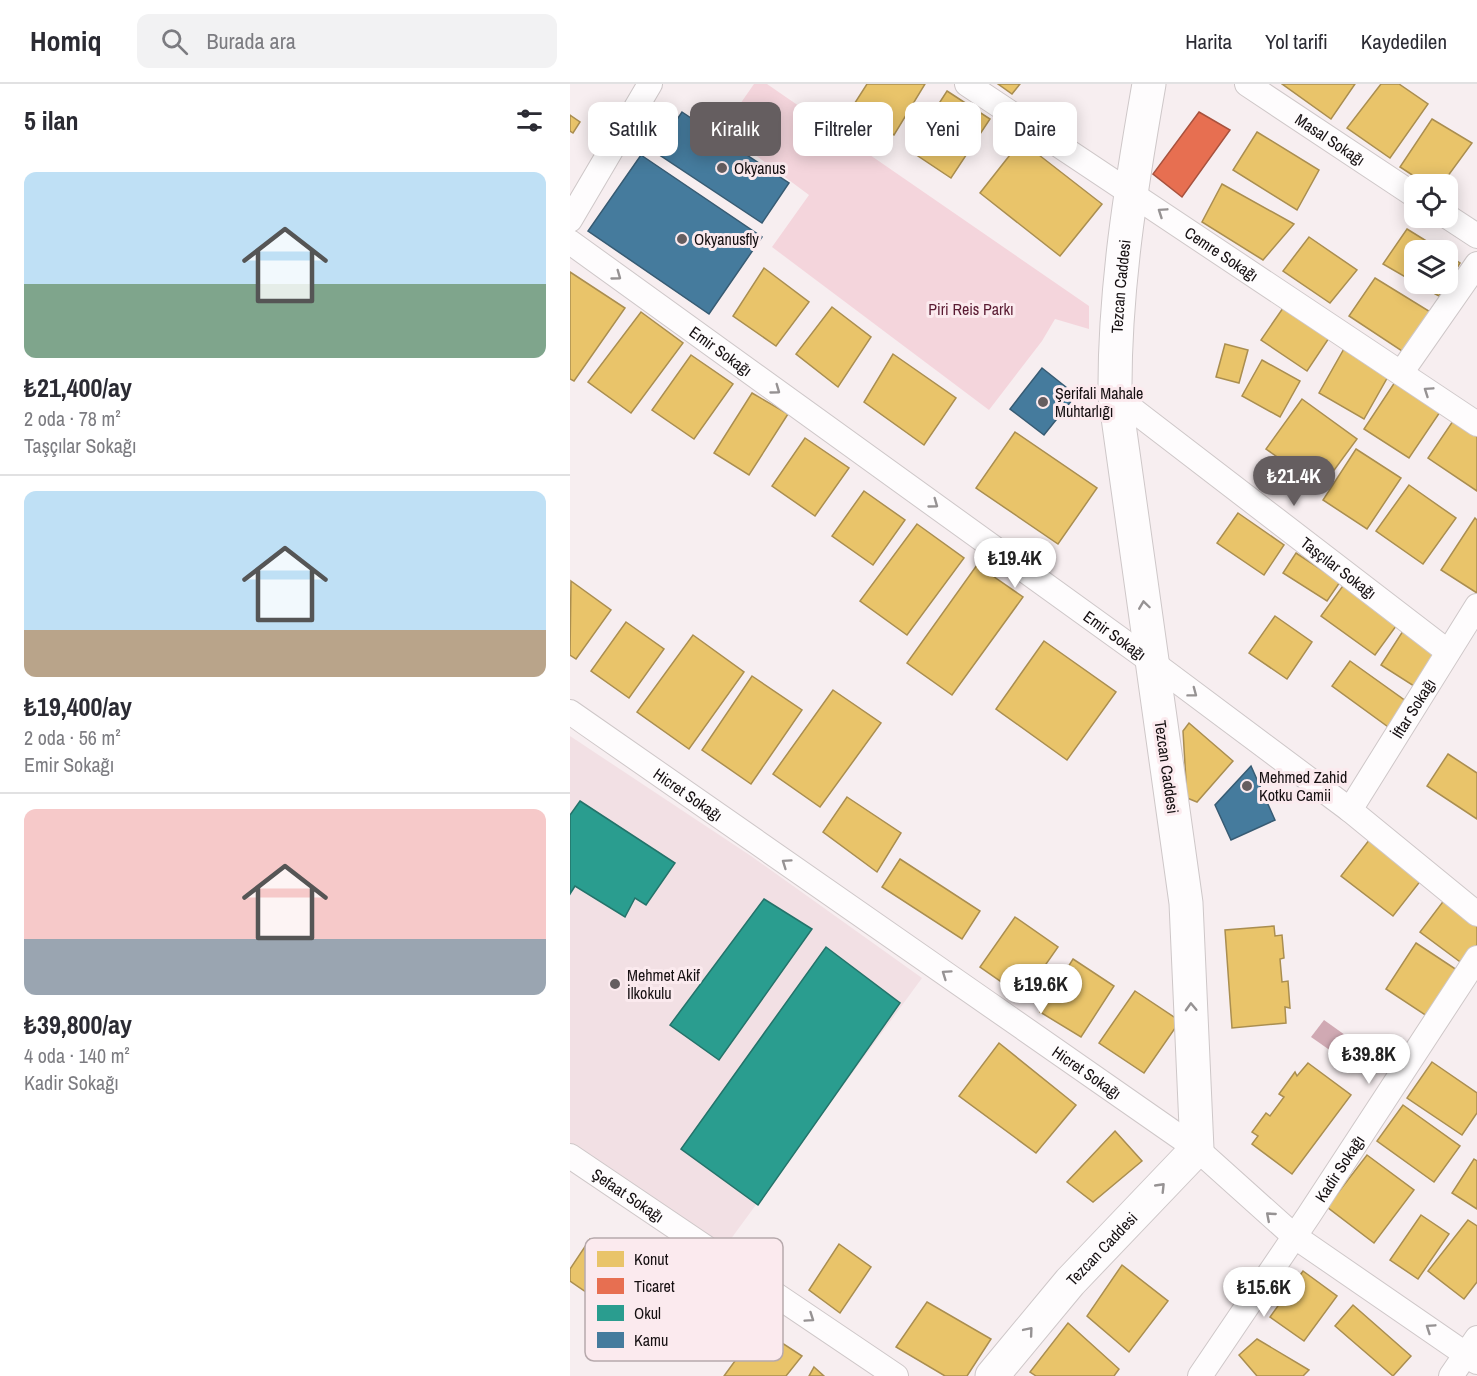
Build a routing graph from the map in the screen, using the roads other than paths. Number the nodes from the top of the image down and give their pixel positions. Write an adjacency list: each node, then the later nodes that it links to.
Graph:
1 (650, 84): 7 (street)
2 (967, 84): 6 (street, Cemre Sokağı)
3 (1149, 84): 6 (street, Tezcan Caddesi)
4 (1247, 84): 5 (street, Masal Sokağı)
5 (1404, 188)
6 (1131, 192): 12 (street, Cemre Sokağı, one-way to 6); 13 (street, Tezcan Caddesi)
7 (570, 220)
8 (1458, 224): 9 (street)
9 (1477, 236)
10 (570, 242): 17 (street, Emir Sokağı, one-way to 17)
11 (1477, 264): 12 (street)
12 (1401, 373): 14 (street, Cemre Sokağı, one-way to 12)
13 (1115, 396): 16 (street, Taşçılar Sokağı); 17 (street, Tezcan Caddesi, one-way to 13)
14 (1477, 423)
15 (1477, 606): 16 (street, İftar Sokağı)
16 (1447, 651): 19 (street, İftar Sokağı)
17 (1152, 662): 19 (street, Emir Sokağı, one-way to 19); 22 (street, Tezcan Caddesi, one-way to 17)
18 (570, 712): 22 (street, Hicret Sokağı, one-way to 18)
19 (1350, 810): 20 (street, Emir Sokağı)
20 (1477, 914)
21 (1477, 958): 24 (street, Kadir Sokağı)
22 (1197, 1149): 24 (street, Hicret Sokağı, one-way to 22); 29 (street, Tezcan Caddesi, one-way to 22)
23 (570, 1156): 25 (street, Şefaat Sokağı, one-way to 25)
24 (1294, 1236): 27 (street, Hicret Sokağı, one-way to 24); 30 (street, Kadir Sokağı)
25 (692, 1238)
26 (783, 1300): 28 (street, Şefaat Sokağı, one-way to 28)
27 (1474, 1351): 31 (street)
28 (896, 1376)
29 (992, 1376)
30 (1200, 1376)
31 (1450, 1376)

